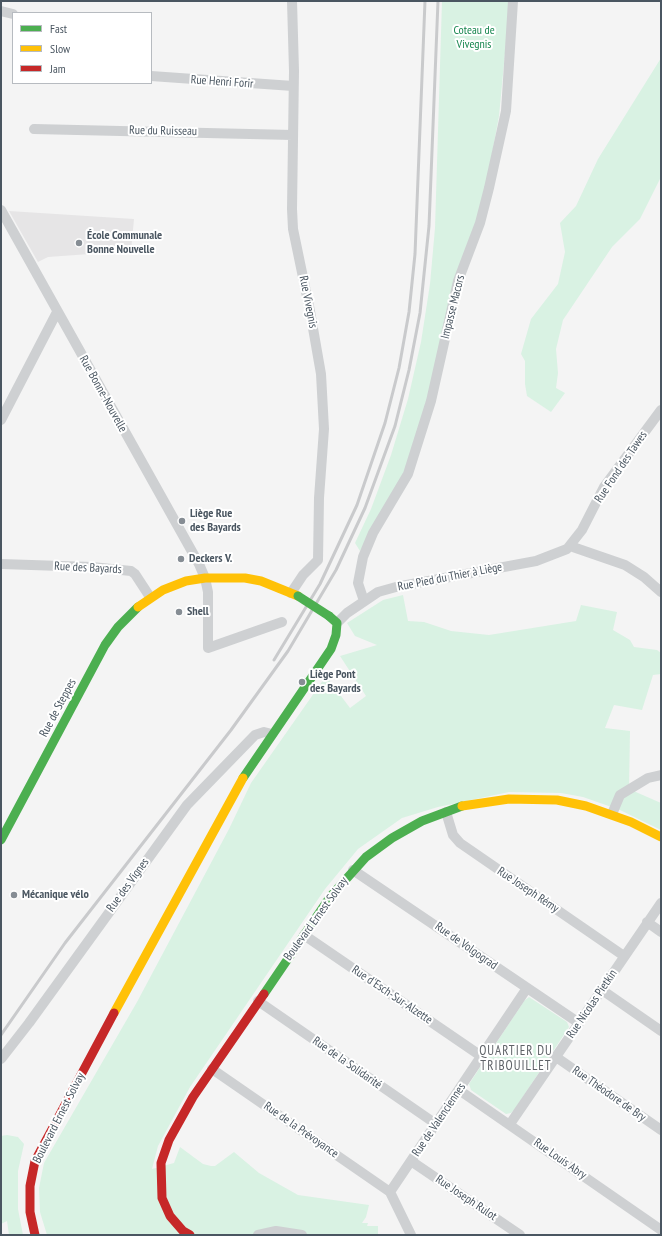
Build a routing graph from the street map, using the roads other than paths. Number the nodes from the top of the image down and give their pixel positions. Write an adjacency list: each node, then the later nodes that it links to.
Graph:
1 (292, 1): 6 (street, Rue Vivegnis)
2 (513, 1): 19 (street, Impasse Macors)
3 (1, 11): 4 (street)
4 (12, 14)
5 (152, 76): 6 (street, Rue Henri Forir)
6 (293, 86): 8 (street, Rue Vivegnis)
7 (34, 128): 8 (street, Rue du Ruisseau)
8 (293, 135): 17 (street, Rue Vivegnis)
9 (1, 210): 10 (street, Rue Bonne-Nouvelle)
10 (57, 312): 12 (street); 15 (street, Rue Bonne-Nouvelle)
11 (661, 410): 13 (street, Rue Fond des Tawes)
12 (1, 420)
13 (570, 546): 16 (street); 19 (street, Rue Pied du Thier à Liège)
14 (1, 564): 18 (street, Rue des Bayards)
15 (205, 578): 17 (street); 18 (street); 20 (street)
16 (661, 592)
17 (295, 595): 21 (street, bridge)
18 (150, 597): 27 (street, Rue de Steppes)
19 (364, 601): 21 (street, Rue Pied du Thier à Liège)
20 (282, 622)
21 (337, 623): 22 (street, Boulevard Ernest Solvay)
22 (272, 734): 41 (street, Rue des Vignes); 50 (street, Boulevard Ernest Solvay)
23 (661, 775): 25 (street)
24 (446, 812): 25 (street, Boulevard Ernest Solvay); 28 (street, Boulevard Ernest Solvay); 33 (street, Rue Joseph Rémy)
25 (612, 814): 26 (street, Boulevard Ernest Solvay)
26 (661, 837)
27 (1, 840)
28 (353, 870): 32 (street, Boulevard Ernest Solvay); 34 (street, Rue de Volgograd)
29 (661, 902): 30 (street, Rue Nicolas Pietkin)
30 (647, 922): 31 (street); 33 (street, Rue Nicolas Pietkin)
31 (661, 932)
32 (304, 935): 36 (street, Boulevard Ernest Solvay); 39 (street, Rue d'Esch-Sur-Alzette)
33 (624, 956): 35 (street, Rue Nicolas Pietkin)
34 (527, 988): 37 (street, Rue de Volgograd); 39 (street, Rue de Valenciennes)
35 (602, 990): 37 (street, Rue Nicolas Pietkin); 38 (street)
36 (258, 1001): 42 (street, Boulevard Ernest Solvay); 44 (street, Rue de la Solidarité)
37 (579, 1023): 40 (street, Rue Nicolas Pietkin)
38 (661, 1031)
39 (481, 1056): 43 (street, Rue de Valenciennes)
40 (556, 1057): 45 (street, Rue Nicolas Pietkin); 46 (street, Rue Théodore de Bry)
41 (1, 1058)
42 (212, 1069): 48 (street, Rue de la Prévoyance); 51 (street, Boulevard Ernest Solvay)
43 (459, 1090): 44 (street, Rue de Valenciennes); 45 (street, Rue Louis Abry)
44 (436, 1124): 47 (street, Rue de Valenciennes)
45 (510, 1124): 49 (street, Rue Louis Abry)
46 (661, 1130)
47 (411, 1161): 48 (street, Rue de Valenciennes); 55 (street, Rue Joseph Rulot)
48 (390, 1192): 54 (street)
49 (661, 1230)
50 (36, 1235)
51 (190, 1235)
52 (258, 1235): 53 (street)
53 (302, 1235)
54 (411, 1235)
55 (520, 1235)

